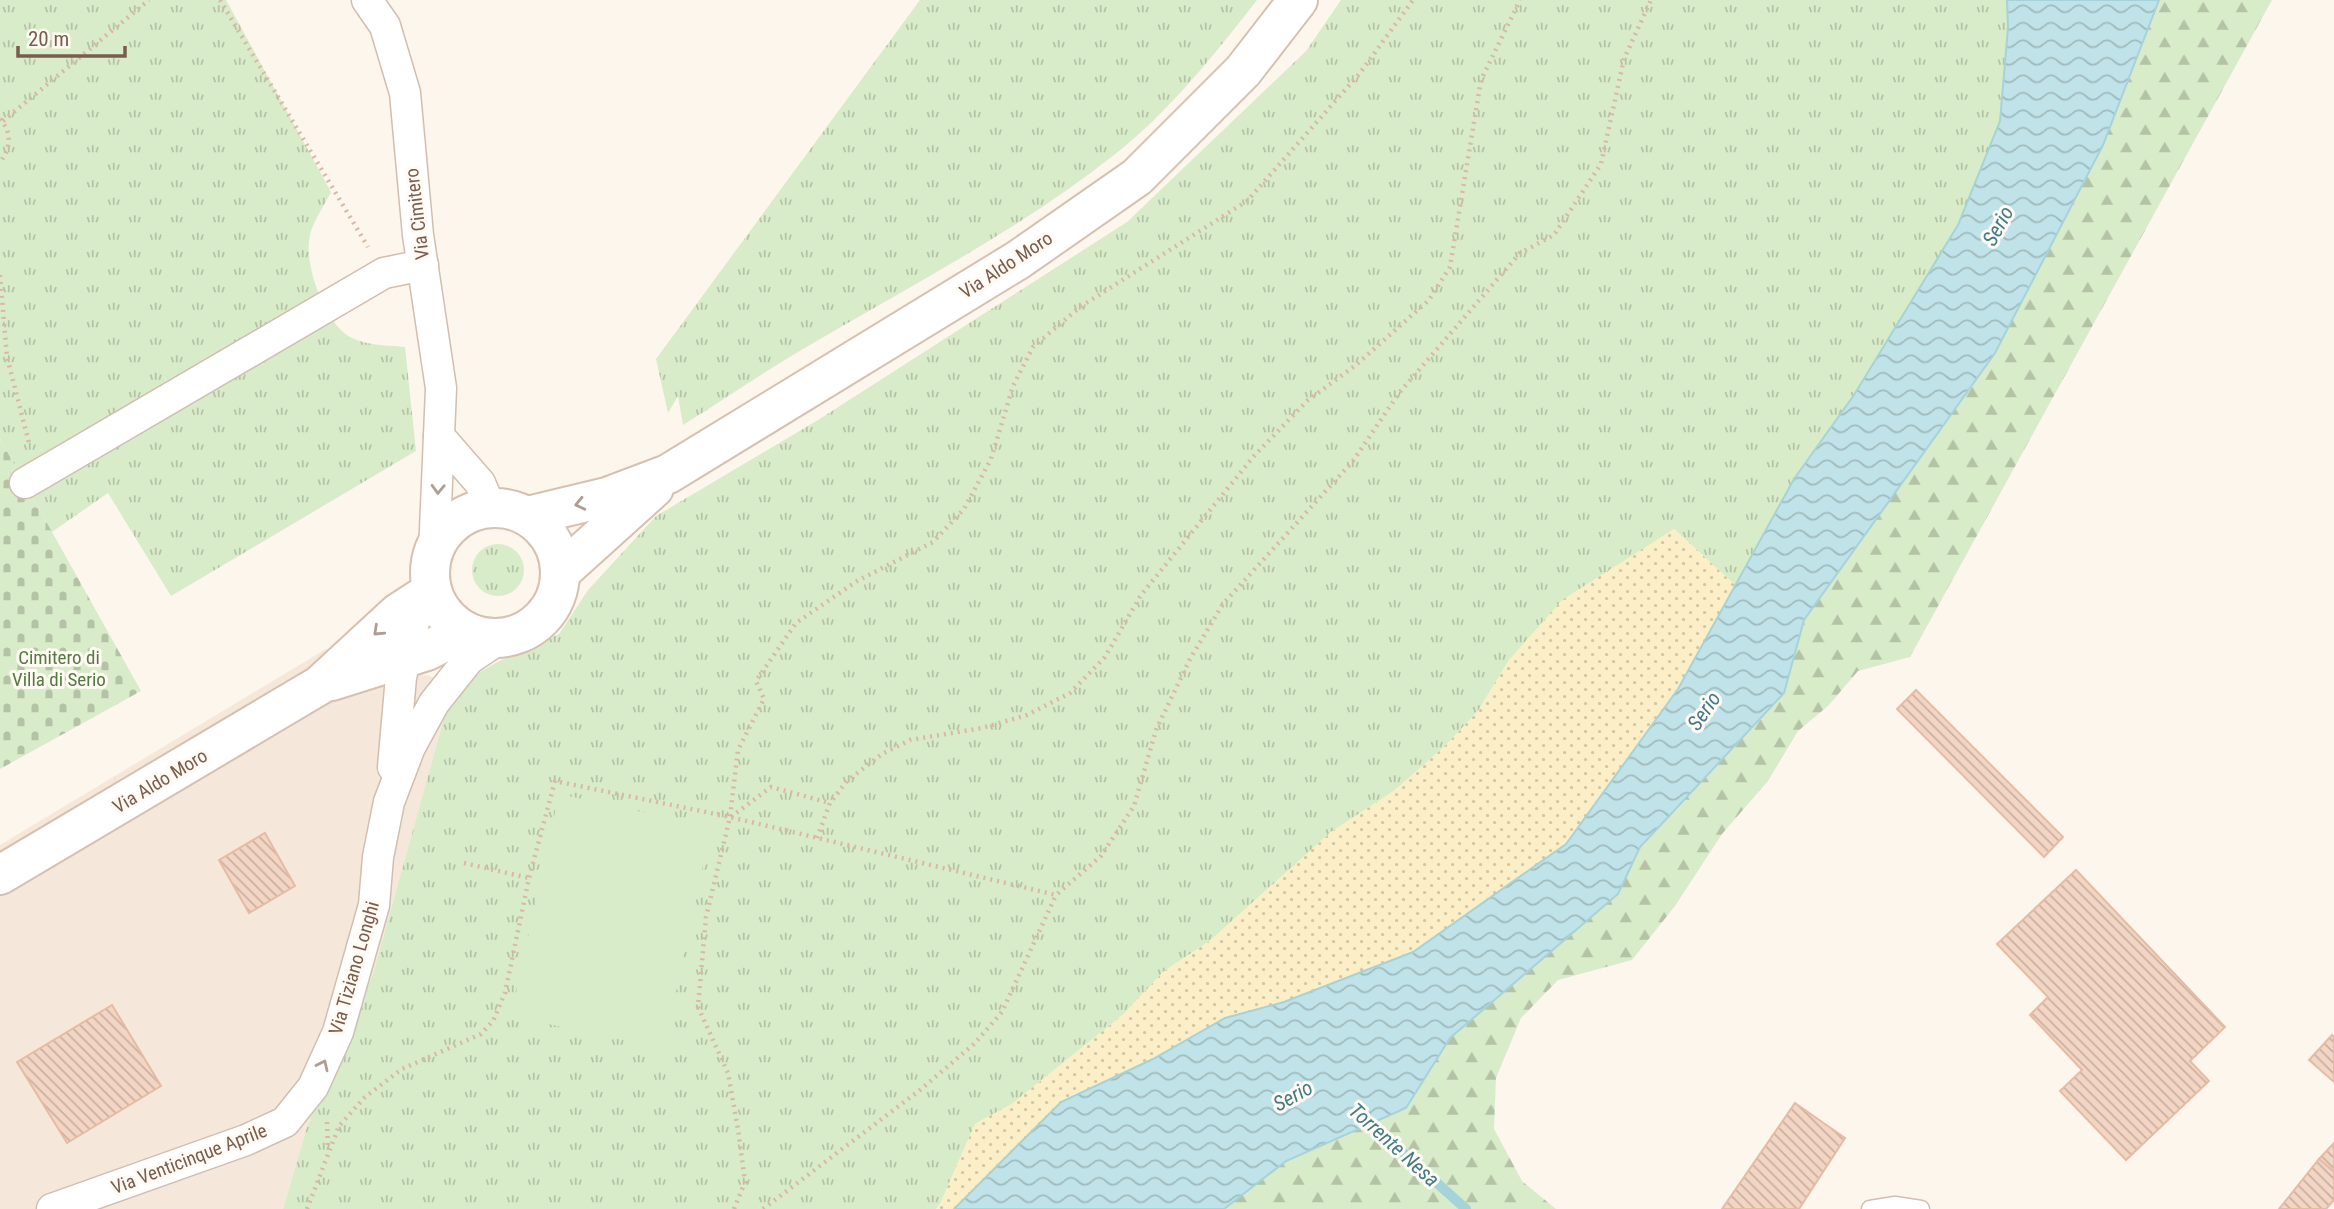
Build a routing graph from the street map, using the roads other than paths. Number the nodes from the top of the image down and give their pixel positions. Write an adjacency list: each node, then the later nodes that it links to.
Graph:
1 (367, 0): 3 (street, Via Cimitero)
2 (1298, 0): 5 (street, Via Aldo Moro)
3 (423, 265): 4 (street, Via Cimitero); 6 (street)
4 (439, 436): 7 (street); 10 (street, Via Cimitero, one-way to 10)
5 (668, 474): 8 (street, Via Aldo Moro, one-way to 8); 9 (street, Via Aldo Moro)
6 (31, 480)
7 (490, 507): 8 (street, Via Aldo Moro); 10 (street)
8 (528, 516): 9 (street)
9 (561, 572): 11 (street)
10 (427, 585): 11 (street); 12 (street, Via Cimitero); 13 (street, one-way to 13)
11 (482, 635): 12 (street); 14 (street, Via Tiziano Longhi)
12 (403, 667): 13 (street); 14 (street, Via Tiziano Longhi)
13 (320, 685): 15 (street, Via Aldo Moro)
14 (390, 802): 16 (street, Via Tiziano Longhi, one-way to 14)
15 (0, 875)
16 (285, 1122): 17 (street, Via Venticinque Aprile)
17 (52, 1209)
18 (1870, 1209): 19 (lane)
19 (1921, 1209)

